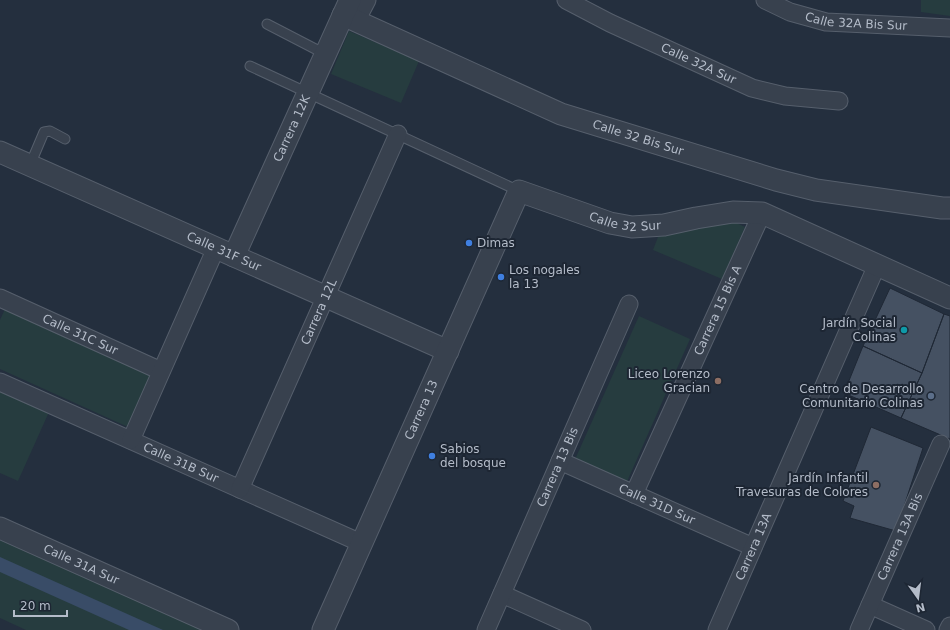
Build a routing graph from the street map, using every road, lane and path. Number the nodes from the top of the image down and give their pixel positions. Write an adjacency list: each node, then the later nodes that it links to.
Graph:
1 (367, 0): 4 (street, Carrera 12K)
2 (566, 0): 10 (street, Calle 32A Sur)
3 (765, 0): 6 (street, Calle 32A Bis Sur)
4 (349, 12): 7 (street, Carrera 12K); 16 (street, Calle 32 Bis Sur)
5 (267, 24): 7 (lane)
6 (950, 28)
7 (325, 54): 9 (street, Carrera 12K)
8 (250, 66): 9 (lane, Calle 32 Sur)
9 (308, 93): 11 (lane, Calle 32 Sur); 18 (street, Carrera 12K)
10 (839, 102)
11 (398, 134): 15 (lane, Calle 32 Sur); 20 (street, Carrera 12L)
12 (65, 139): 14 (lane)
13 (0, 152): 14 (street, Calle 31F Sur)
14 (30, 165): 18 (street, Calle 31F Sur)
15 (520, 191): 17 (street, Calle 32 Sur); 24 (street, Carrera 13)
16 (950, 208)
17 (762, 213): 19 (street, Calle 32 Sur); 31 (street, Carrera 15 Bis A)
18 (225, 252): 20 (street, Calle 31F Sur); 25 (street, Carrera 12K)
19 (877, 265): 21 (street, Calle 32 Sur); 34 (street, Carrera 13A)
20 (325, 297): 24 (street, Calle 31F Sur); 30 (street, Carrera 12L)
21 (950, 298)
22 (1, 301): 25 (street, Calle 31C Sur)
23 (629, 304): 29 (street, Carrera 13 Bis)
24 (448, 351): 33 (street, Carrera 13)
25 (161, 371): 27 (street, Carrera 12K)
26 (0, 382): 27 (street, Calle 31B Sur)
27 (131, 440): 30 (street, Calle 31B Sur)
28 (941, 444): 36 (street, Carrera 13A Bis)
29 (560, 461): 31 (street, Calle 31D Sur); 35 (street, Carrera 13 Bis)
30 (240, 489): 33 (street, Calle 31B Sur)
31 (634, 494): 34 (street, Calle 31D Sur)
32 (0, 528): 38 (street, Calle 31A Sur)
33 (361, 543): 39 (street, Carrera 13)
34 (753, 547): 42 (street, Carrera 13A)
35 (502, 594): 40 (street, Carrera 13 Bis); 41 (street)
36 (870, 605): 43 (street, Carrera 13A Bis); 44 (street)
37 (950, 626): 45 (street)
38 (228, 630)
39 (322, 630)
40 (486, 630)
41 (582, 630)
42 (717, 630)
43 (859, 630)
44 (926, 630)
45 (948, 630)

